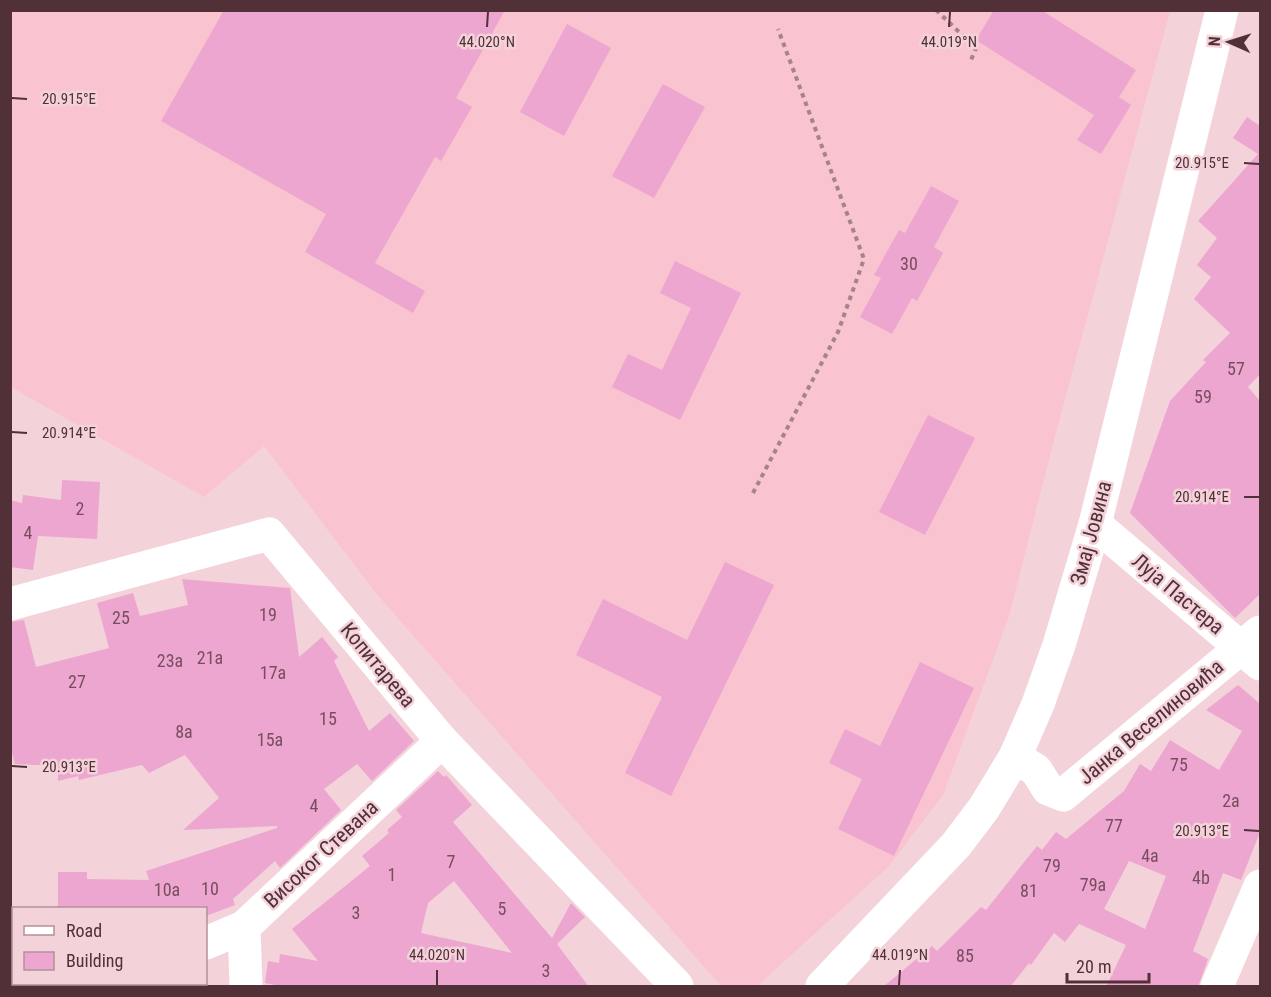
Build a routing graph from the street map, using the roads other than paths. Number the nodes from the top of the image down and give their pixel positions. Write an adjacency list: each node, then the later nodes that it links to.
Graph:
1 (1222, 10): 2 (street, Змај Јовина)
2 (1095, 524): 4 (street, Луја Пастера); 6 (street, Змај Јовина)
3 (10, 604): 5 (street, Копитарева)
4 (1254, 648): 6 (street, Јанка Веселиновића)
5 (441, 741): 8 (street, Високог Стевана); 11 (street, Копитарева)
6 (1015, 757): 12 (street, Змај Јовина)
7 (1260, 886): 13 (street)
8 (244, 927): 9 (street); 10 (street)
9 (207, 943)
10 (246, 987)
11 (676, 987)
12 (822, 987)
13 (1217, 987)

